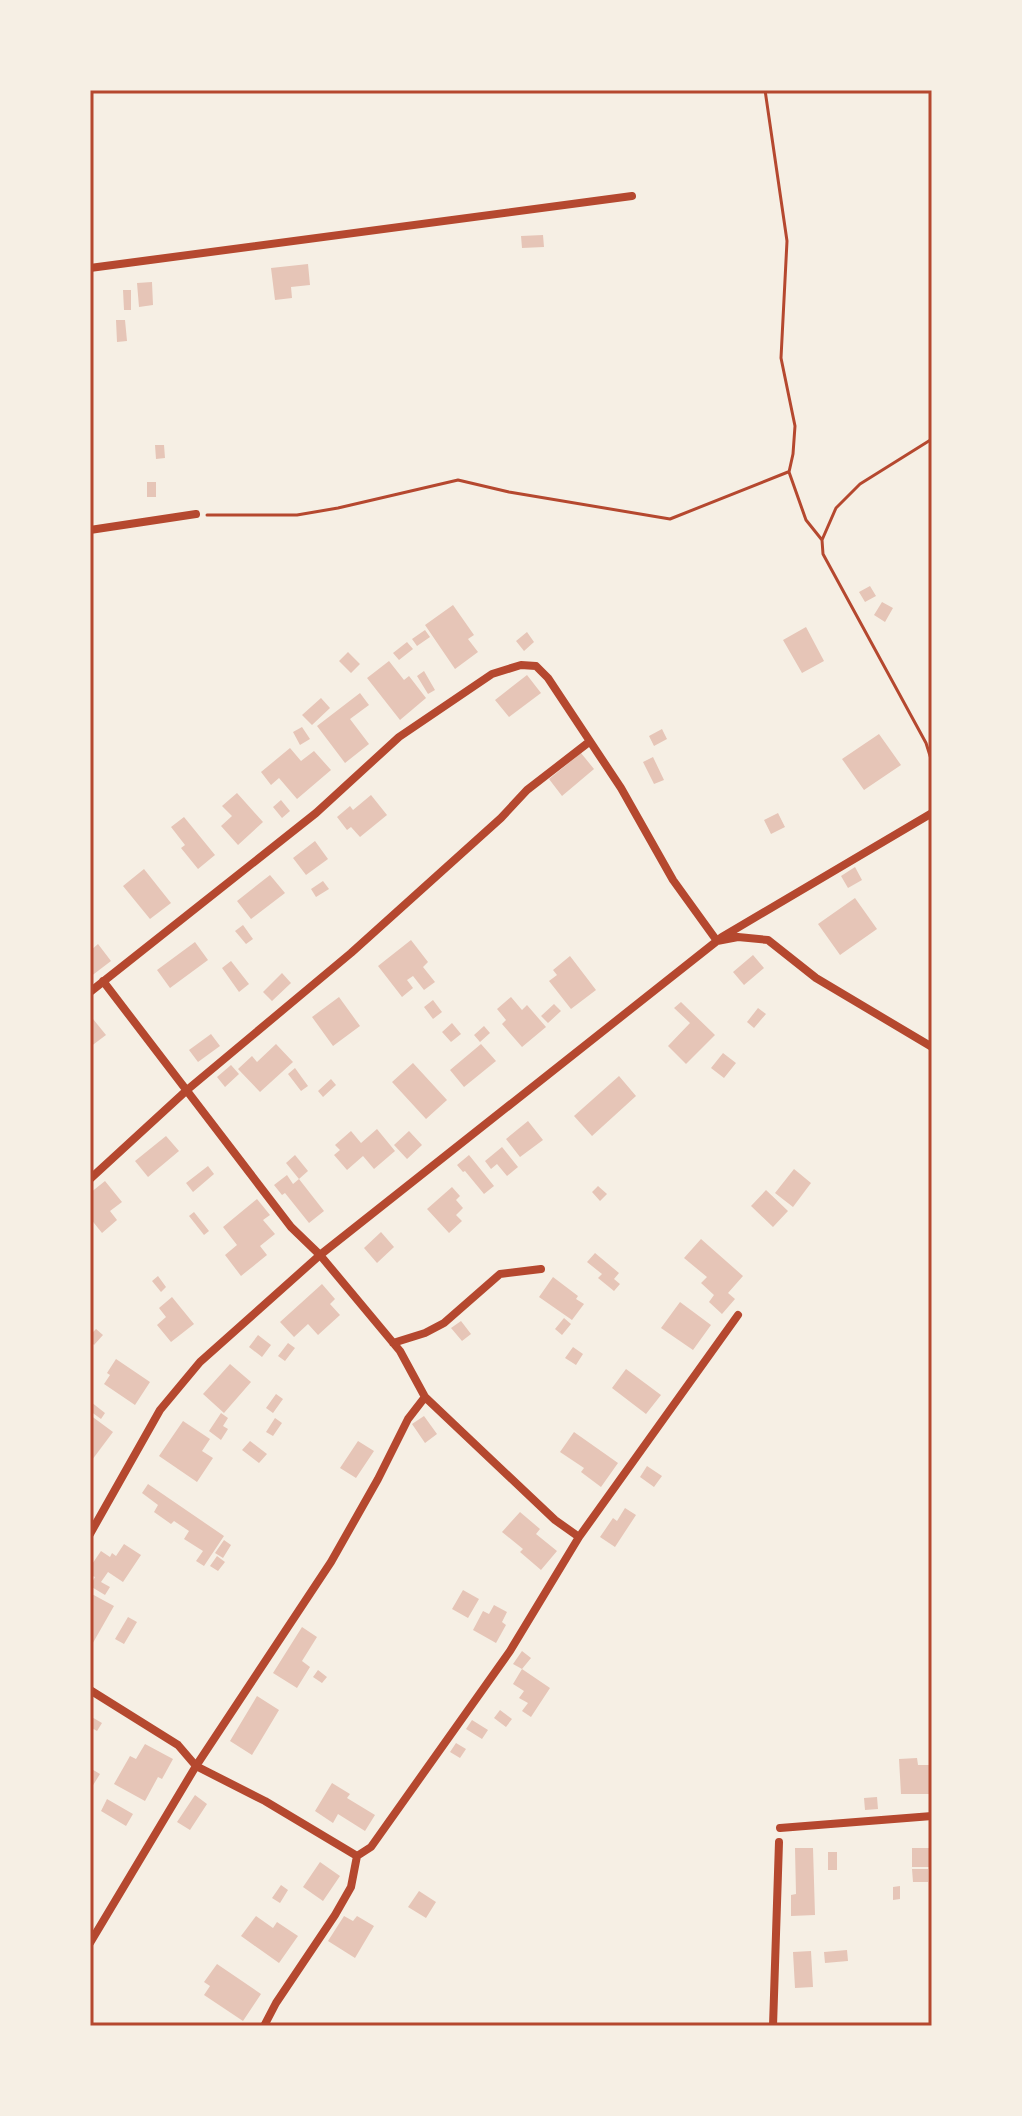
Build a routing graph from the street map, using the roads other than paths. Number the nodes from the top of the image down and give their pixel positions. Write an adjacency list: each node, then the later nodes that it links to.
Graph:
1 (632, 196): 2 (street)
2 (90, 268)
3 (196, 514): 4 (street)
4 (90, 530)
5 (589, 742): 7 (street); 8 (street); 11 (street)
6 (932, 813): 7 (street)
7 (717, 941): 10 (street); 13 (street)
8 (103, 981): 9 (street); 11 (street)
9 (90, 992)
10 (932, 1047)
11 (187, 1090): 12 (street); 13 (street)
12 (90, 1179)
13 (320, 1255): 16 (street); 18 (street)
14 (541, 1269): 16 (street)
15 (738, 1315): 19 (street)
16 (393, 1343): 17 (street)
17 (425, 1397): 19 (street); 21 (street)
18 (90, 1534)
19 (579, 1537): 25 (street)
20 (90, 1690): 21 (street)
21 (196, 1766): 25 (street); 26 (street)
22 (932, 1816): 23 (street)
23 (780, 1828)
24 (779, 1842): 28 (street)
25 (357, 1856): 27 (street)
26 (90, 1943)
27 (264, 2026)
28 (773, 2026)

